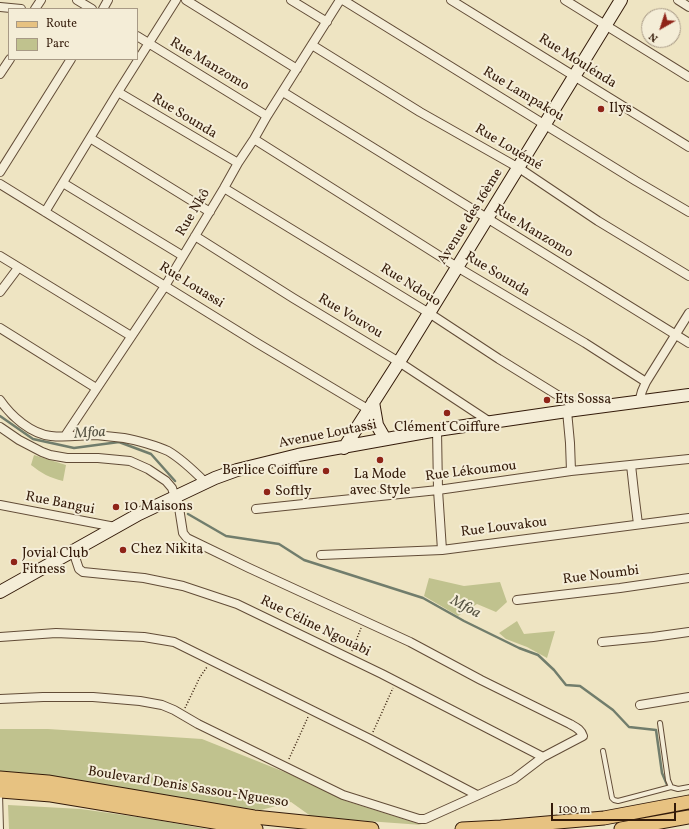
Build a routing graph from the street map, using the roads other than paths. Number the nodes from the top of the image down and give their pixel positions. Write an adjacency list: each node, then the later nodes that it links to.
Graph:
1 (77, 0): 14 (street)
2 (176, 0): 18 (street)
3 (186, 0): 24 (street)
4 (291, 0): 15 (street)
5 (340, 0): 15 (street, Rue Nkô)
6 (343, 0): 31 (street, Rue Lampakou)
7 (451, 0): 26 (street, Rue Moulénda)
8 (565, 0): 16 (street)
9 (621, 0): 16 (main road, Avenue des 16ème)
10 (678, 0): 12 (street)
11 (0, 7): 13 (street)
12 (689, 7)
13 (10, 8)
14 (90, 8)
15 (327, 22): 19 (street, Rue Nkô)
16 (605, 25): 26 (main road, Avenue des 16ème); 27 (street)
17 (138, 37): 18 (street, Rue Manzomo)
18 (148, 43): 20 (street); 30 (street, Rue Manzomo)
19 (312, 46): 24 (street, Rue Nkô); 36 (street, Rue Louémé)
20 (138, 59)
21 (9, 60): 25 (street)
22 (70, 60): 37 (street)
23 (138, 60): 28 (street)
24 (297, 69): 29 (street, Rue Nkô)
25 (0, 74)
26 (575, 76): 31 (main road, Avenue des 16ème); 34 (street, Rue Moulénda)
27 (689, 77)
28 (118, 92): 32 (street); 35 (street, Rue Sounda)
29 (282, 92): 30 (street, Rue Nkô); 44 (street, Rue Manzomo)
30 (267, 116): 33 (street, Rue Nkô)
31 (545, 124): 36 (main road, Avenue des 16ème); 43 (street, Rue Lampakou)
32 (90, 138): 39 (street); 42 (street)
33 (254, 139): 35 (street, Rue Nkô); 48 (street, Rue Sounda)
34 (689, 147)
35 (238, 163): 40 (street, Rue Nkô)
36 (519, 168): 44 (main road, Avenue des 16ème); 50 (street, Rue Louémé)
37 (0, 172)
38 (0, 184): 41 (street, Rue Louassi)
39 (63, 184): 41 (street); 47 (street)
40 (224, 188): 42 (street, Rue Nkô); 53 (street, Rue Ndouo)
41 (45, 212): 51 (street, Rue Louassi)
42 (210, 212): 45 (street, Rue Nkô)
43 (689, 212)
44 (487, 219): 48 (main road, Avenue des 16ème); 56 (street, Rue Manzomo)
45 (195, 236): 47 (street, Rue Nkô); 59 (street, Rue Vouvou)
46 (0, 256): 49 (street)
47 (183, 256): 51 (street, Rue Nkô)
48 (458, 267): 53 (main road, Avenue des 16ème); 60 (street, Rue Sounda)
49 (18, 268): 52 (street); 57 (street)
50 (689, 276)
51 (165, 286): 57 (street, Rue Nkô); 65 (street, Rue Louassi)
52 (0, 292)
53 (429, 313): 59 (main road, Avenue des 16ème); 66 (street, Rue Ndouo)
54 (689, 313): 56 (street)
55 (0, 328): 61 (street)
56 (676, 335): 58 (street, Rue Manzomo); 60 (street)
57 (131, 336): 61 (street, Rue Nkô)
58 (689, 343)
59 (399, 362): 65 (main road, Avenue des 16ème); 68 (street, Rue Vouvou)
60 (646, 382): 64 (street)
61 (96, 388): 71 (street, Rue Nkô)
62 (689, 395): 64 (main road, Avenue Loutassi)
63 (0, 400): 71 (street)
64 (639, 402): 66 (main road, Avenue Loutassi)
65 (372, 408): 72 (main road); 73 (main road, Avenue des 16ème)
66 (580, 409): 67 (main road, Avenue Loutassi)
67 (567, 411): 68 (main road, Avenue Loutassi); 76 (street)
68 (490, 422): 70 (main road, Avenue Loutassi)
69 (0, 427): 79 (street)
70 (437, 430): 72 (main road, Avenue Loutassi); 78 (street)
71 (65, 436): 77 (street)
72 (385, 439): 73 (main road, Avenue Loutassi)
73 (344, 448): 77 (main road, Avenue Loutassi)
74 (689, 458): 75 (street, Rue Lékoumou)
75 (631, 465): 76 (street, Rue Lékoumou); 83 (street)
76 (571, 472): 78 (street, Rue Lékoumou)
77 (205, 482): 79 (main road, Avenue Loutassi)
78 (438, 490): 81 (street, Rue Lékoumou); 85 (street)
79 (176, 496): 84 (main road, Avenue Loutassi); 99 (street)
80 (0, 505): 84 (street, Rue Bangui)
81 (256, 509)
82 (689, 518): 83 (street, Rue Louvakou)
83 (638, 524): 85 (street, Rue Louvakou)
84 (115, 527): 86 (main road, Avenue Loutassi)
85 (442, 550): 87 (street, Rue Louvakou)
86 (73, 551): 89 (main road, Avenue Loutassi); 99 (street, Rue Céline Ngouabi)
87 (322, 555)
88 (689, 578): 90 (street, Rue Noumbi)
89 (0, 592)
90 (517, 600)
91 (689, 632): 93 (street)
92 (0, 637): 105 (street)
93 (602, 642)
94 (689, 698): 96 (street)
95 (0, 699): 105 (street)
96 (640, 704)
97 (660, 723): 102 (lane)
98 (603, 751): 102 (lane)
99 (542, 757): 105 (street)
100 (0, 778): 101 (lane); 108 (main road, Boulevard Denis Sassou-Nguesso)
101 (0, 782)
102 (671, 787): 103 (lane)
103 (689, 787)
104 (0, 792): 109 (lane); 110 (main road, Boulevard Denis Sassou-Nguesso)
105 (477, 795)
106 (689, 802): 112 (main road)
107 (689, 817): 113 (main road)
108 (280, 824): 111 (main road, Boulevard Denis Sassou-Nguesso)
109 (1, 829)
110 (256, 829)
111 (372, 829)
112 (462, 829)
113 (621, 829)

